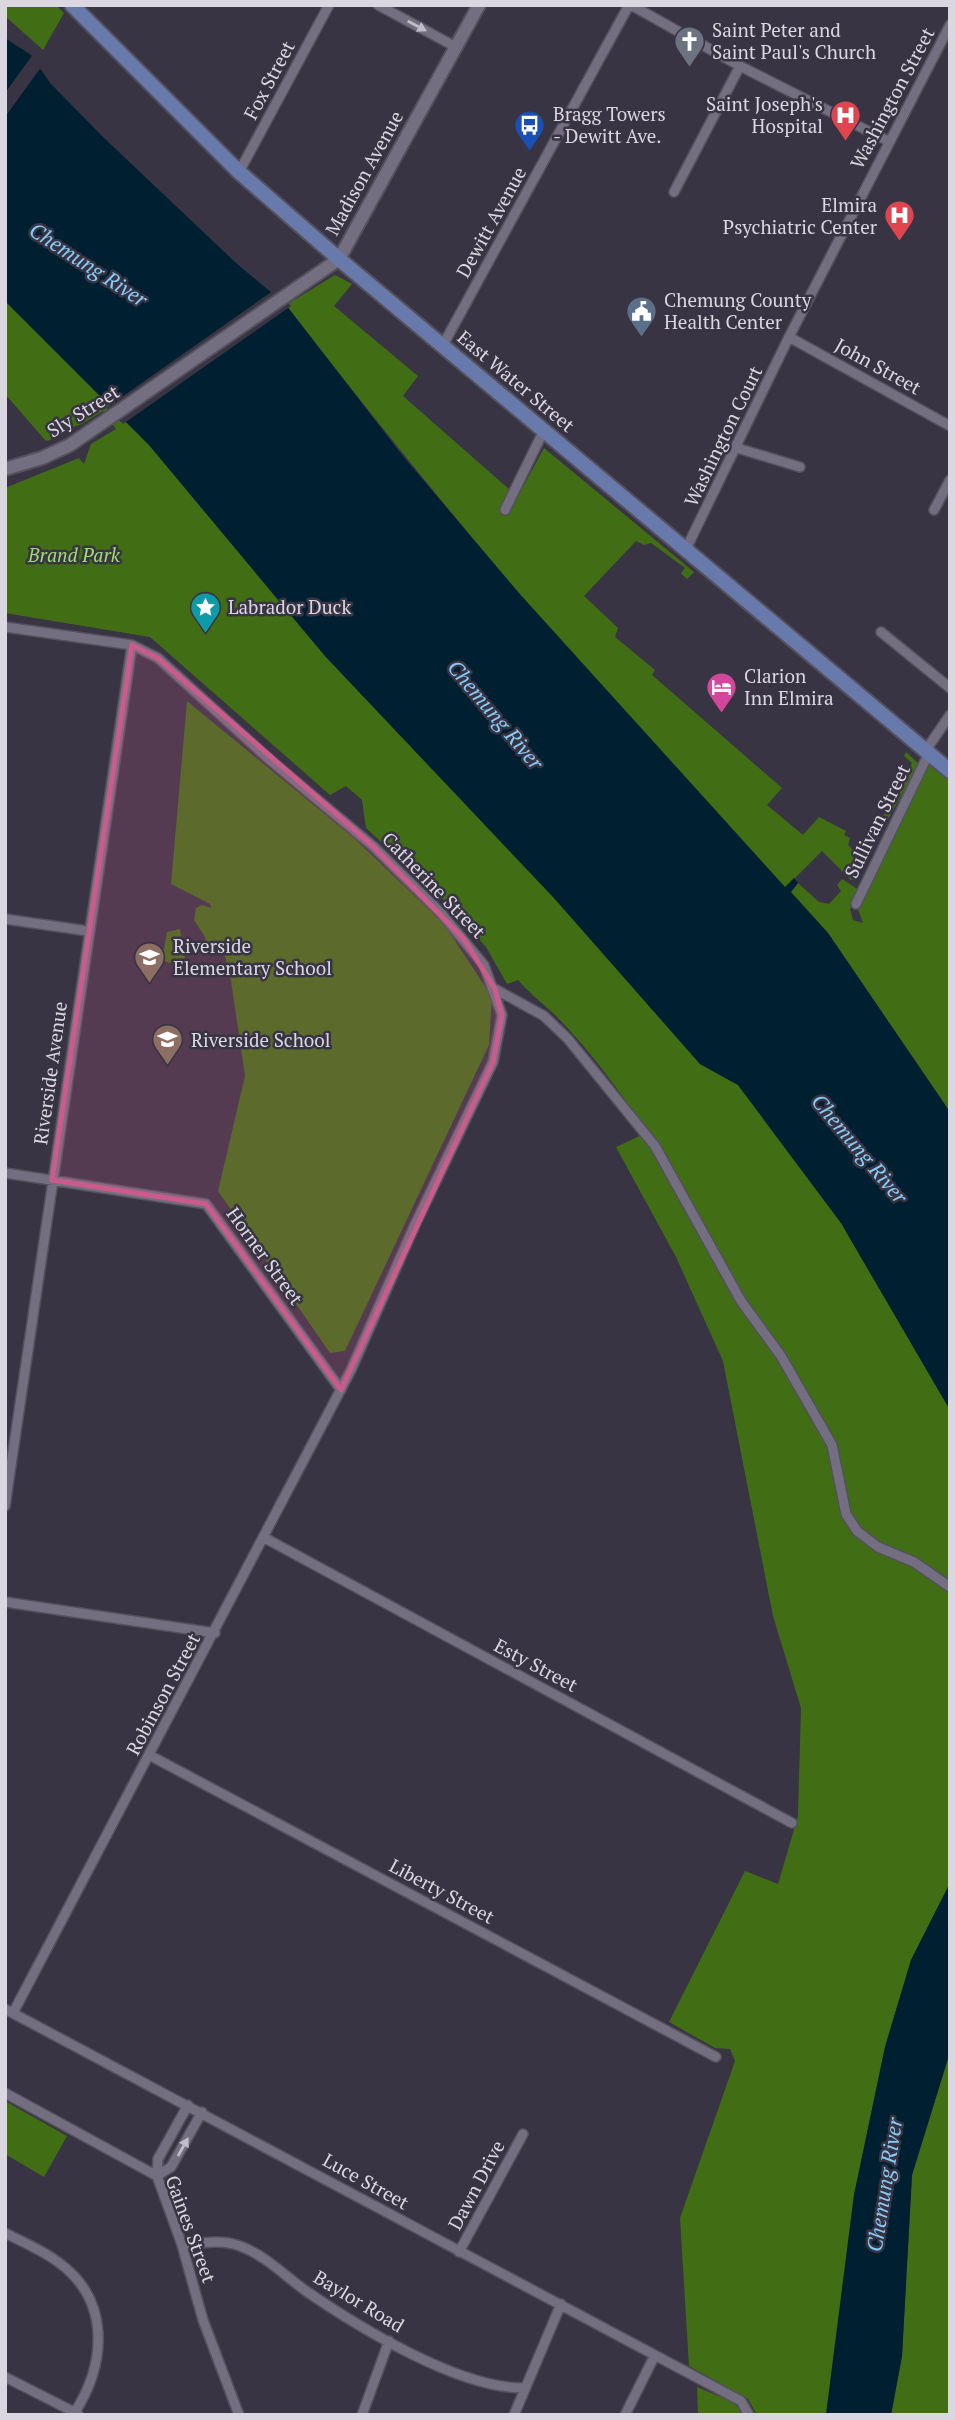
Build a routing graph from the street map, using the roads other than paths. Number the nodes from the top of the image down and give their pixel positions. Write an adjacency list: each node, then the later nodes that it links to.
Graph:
1 (72, 5): 10 (main road, East Water Street)
2 (329, 5): 10 (street, Fox Street)
3 (378, 5): 7 (street, one-way to 7)
4 (479, 5): 7 (main road, Madison Avenue)
5 (630, 5): 8 (street); 14 (street, Dewitt Avenue)
6 (950, 25): 9 (street, Washington Street)
7 (456, 47): 12 (main road, Madison Avenue)
8 (740, 66): 9 (street); 11 (street)
9 (888, 141): 13 (street, Washington Street)
10 (239, 172): 12 (main road, East Water Street)
11 (674, 192)
12 (339, 259): 14 (main road, East Water Street); 15 (main road, Madison Avenue)
13 (789, 337): 16 (street, John Street); 18 (street, Washington Court)
14 (443, 345): 17 (main road, East Water Street)
15 (175, 373): 19 (main road, Sly Street)
16 (950, 426)
17 (544, 430): 24 (street); 26 (main road, East Water Street)
18 (737, 448): 20 (street); 26 (street, Washington Court)
19 (19, 465): 21 (main road, Sly Street); 22 (main road)
20 (800, 467)
21 (5, 469)
22 (5, 475)
23 (950, 480): 25 (street)
24 (505, 510)
25 (934, 510)
26 (687, 549): 32 (main road, East Water Street)
27 (5, 627): 29 (street, Catherine Street)
28 (881, 632): 30 (street)
29 (132, 645): 36 (street, Riverside Avenue); 37 (street, Catherine Street)
30 (950, 688)
31 (950, 715): 32 (street, Sullivan Street)
32 (928, 752): 33 (main road, East Water Street); 34 (street, Sullivan Street)
33 (950, 771)
34 (856, 904)
35 (5, 919): 36 (street)
36 (88, 931): 39 (street, Riverside Avenue)
37 (495, 989): 40 (street, Catherine Street); 43 (street)
38 (5, 1173): 39 (street, Horner Street)
39 (52, 1180): 40 (street, Horner Street); 41 (street, Riverside Avenue)
40 (341, 1390): 42 (street, Robinson Street)
41 (5, 1506)
42 (263, 1537): 45 (street, Robinson Street); 47 (street, Esty Street)
43 (950, 1587)
44 (5, 1602): 45 (street)
45 (215, 1633): 46 (street, Robinson Street)
46 (151, 1756): 48 (street, Robinson Street); 49 (street, Liberty Street)
47 (792, 1823)
48 (9, 2011): 51 (street, Luce Street)
49 (716, 2056)
50 (5, 2093): 54 (street, Gaines Street)
51 (188, 2105): 52 (street, Luce Street); 54 (street)
52 (202, 2112): 54 (street, one-way to 52); 57 (street, Luce Street)
53 (523, 2134): 57 (street, Dawn Drive)
54 (157, 2176): 56 (street, Gaines Street)
55 (5, 2233): 63 (street)
56 (182, 2245): 59 (street, Baylor Road); 64 (street, Gaines Street)
57 (459, 2252): 58 (street, Luce Street)
58 (561, 2304): 60 (street, Luce Street); 62 (street)
59 (389, 2341): 62 (street, Baylor Road); 65 (street)
60 (655, 2355): 67 (street); 68 (street, Luce Street)
61 (5, 2376): 63 (street)
62 (523, 2388): 66 (street)
63 (77, 2414)
64 (239, 2415)
65 (362, 2415)
66 (514, 2415)
67 (625, 2415)
68 (749, 2415)

